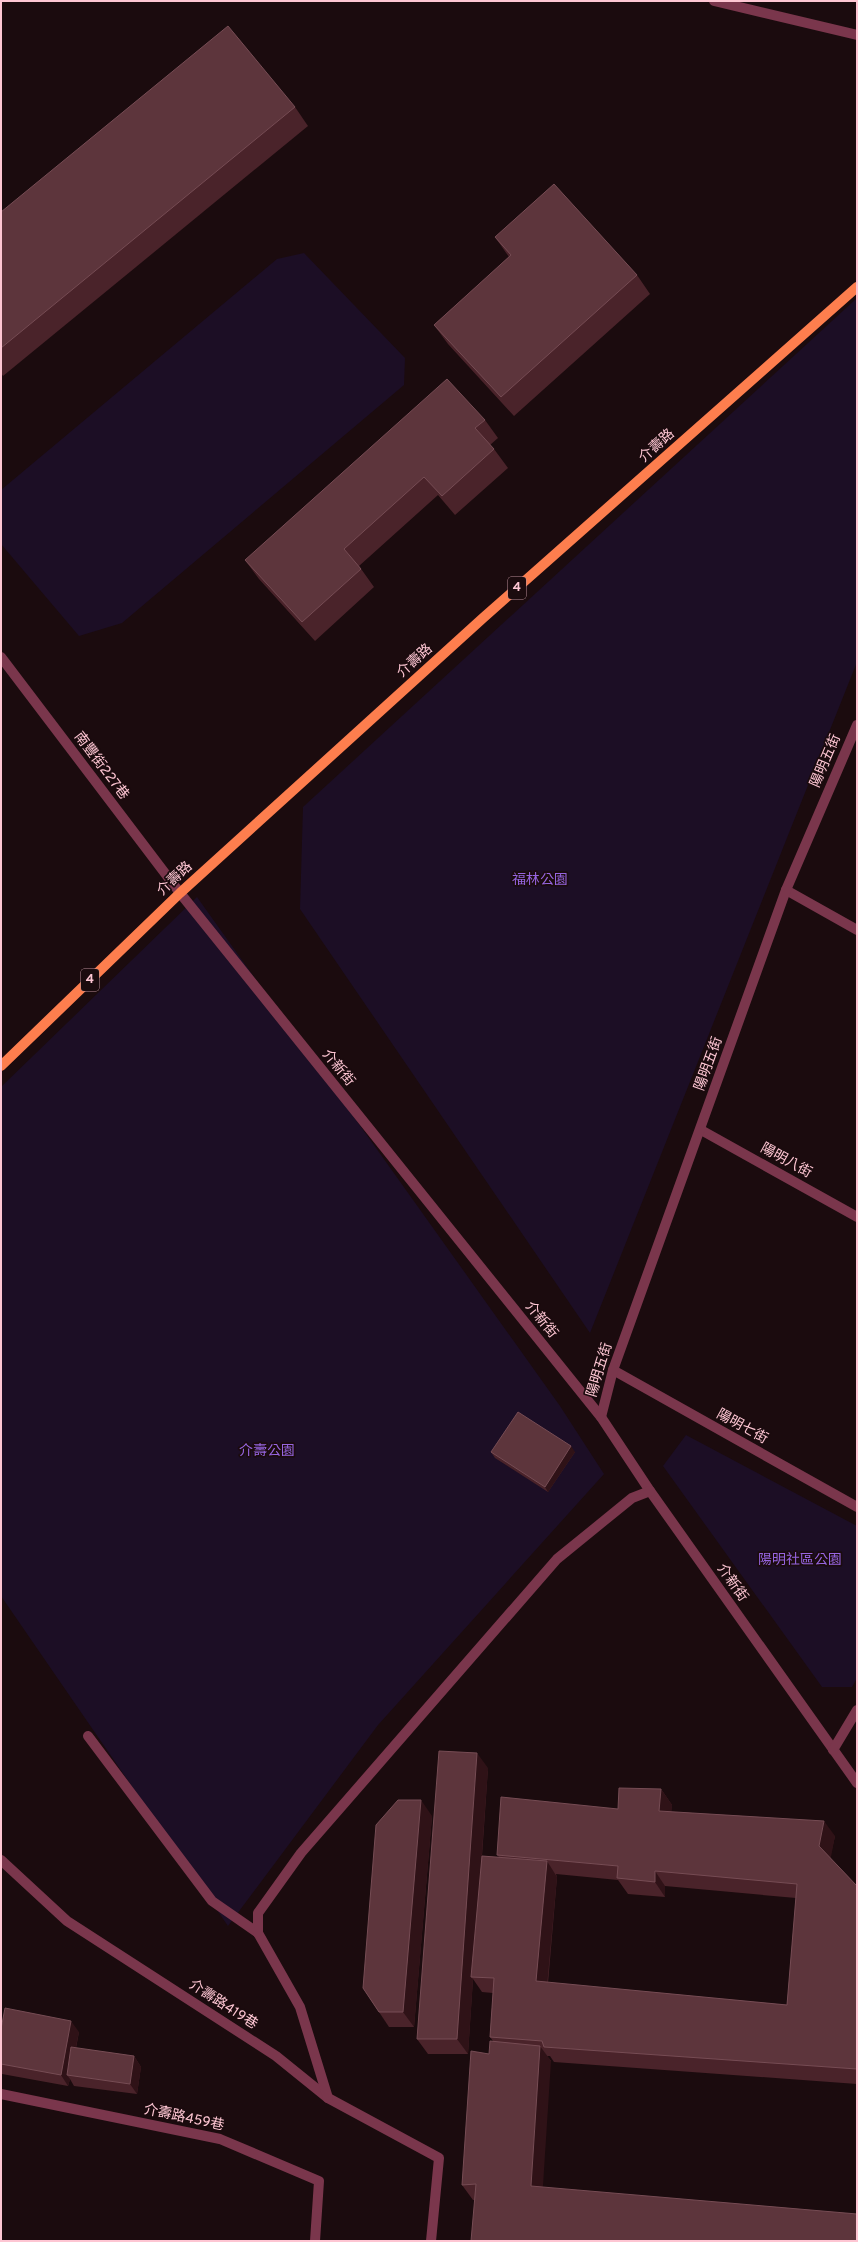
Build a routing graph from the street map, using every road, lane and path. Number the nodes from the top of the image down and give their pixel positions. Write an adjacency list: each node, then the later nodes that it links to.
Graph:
1 (714, 1): 2 (street)
2 (857, 35)
3 (857, 287): 7 (main road, 介壽路 / 4)
4 (1, 657): 7 (street, 南豐街227巷)
5 (857, 725): 6 (street, 陽明五街)
6 (786, 890): 8 (street); 10 (street, 陽明五街)
7 (180, 893): 9 (main road, 介壽路 / 4); 13 (street, 介新街)
8 (857, 930)
9 (1, 1066)
10 (701, 1130): 11 (street, 陽明八街); 12 (street, 陽明五街)
11 (857, 1216)
12 (613, 1370): 13 (street, 陽明五街); 15 (street, 陽明七街)
13 (601, 1417): 14 (street, 介新街)
14 (650, 1491): 18 (street, 介新街); 21 (street)
15 (857, 1507)
16 (857, 1710): 18 (street)
17 (88, 1736): 21 (street)
18 (833, 1750): 19 (street, 介新街)
19 (857, 1783)
20 (1, 1860): 23 (street, 介壽路419巷)
21 (258, 1933): 23 (street)
22 (1, 2094): 24 (street, 介壽路459巷)
23 (328, 2098): 25 (street, 介壽路419巷)
24 (315, 2241)
25 (431, 2241)

